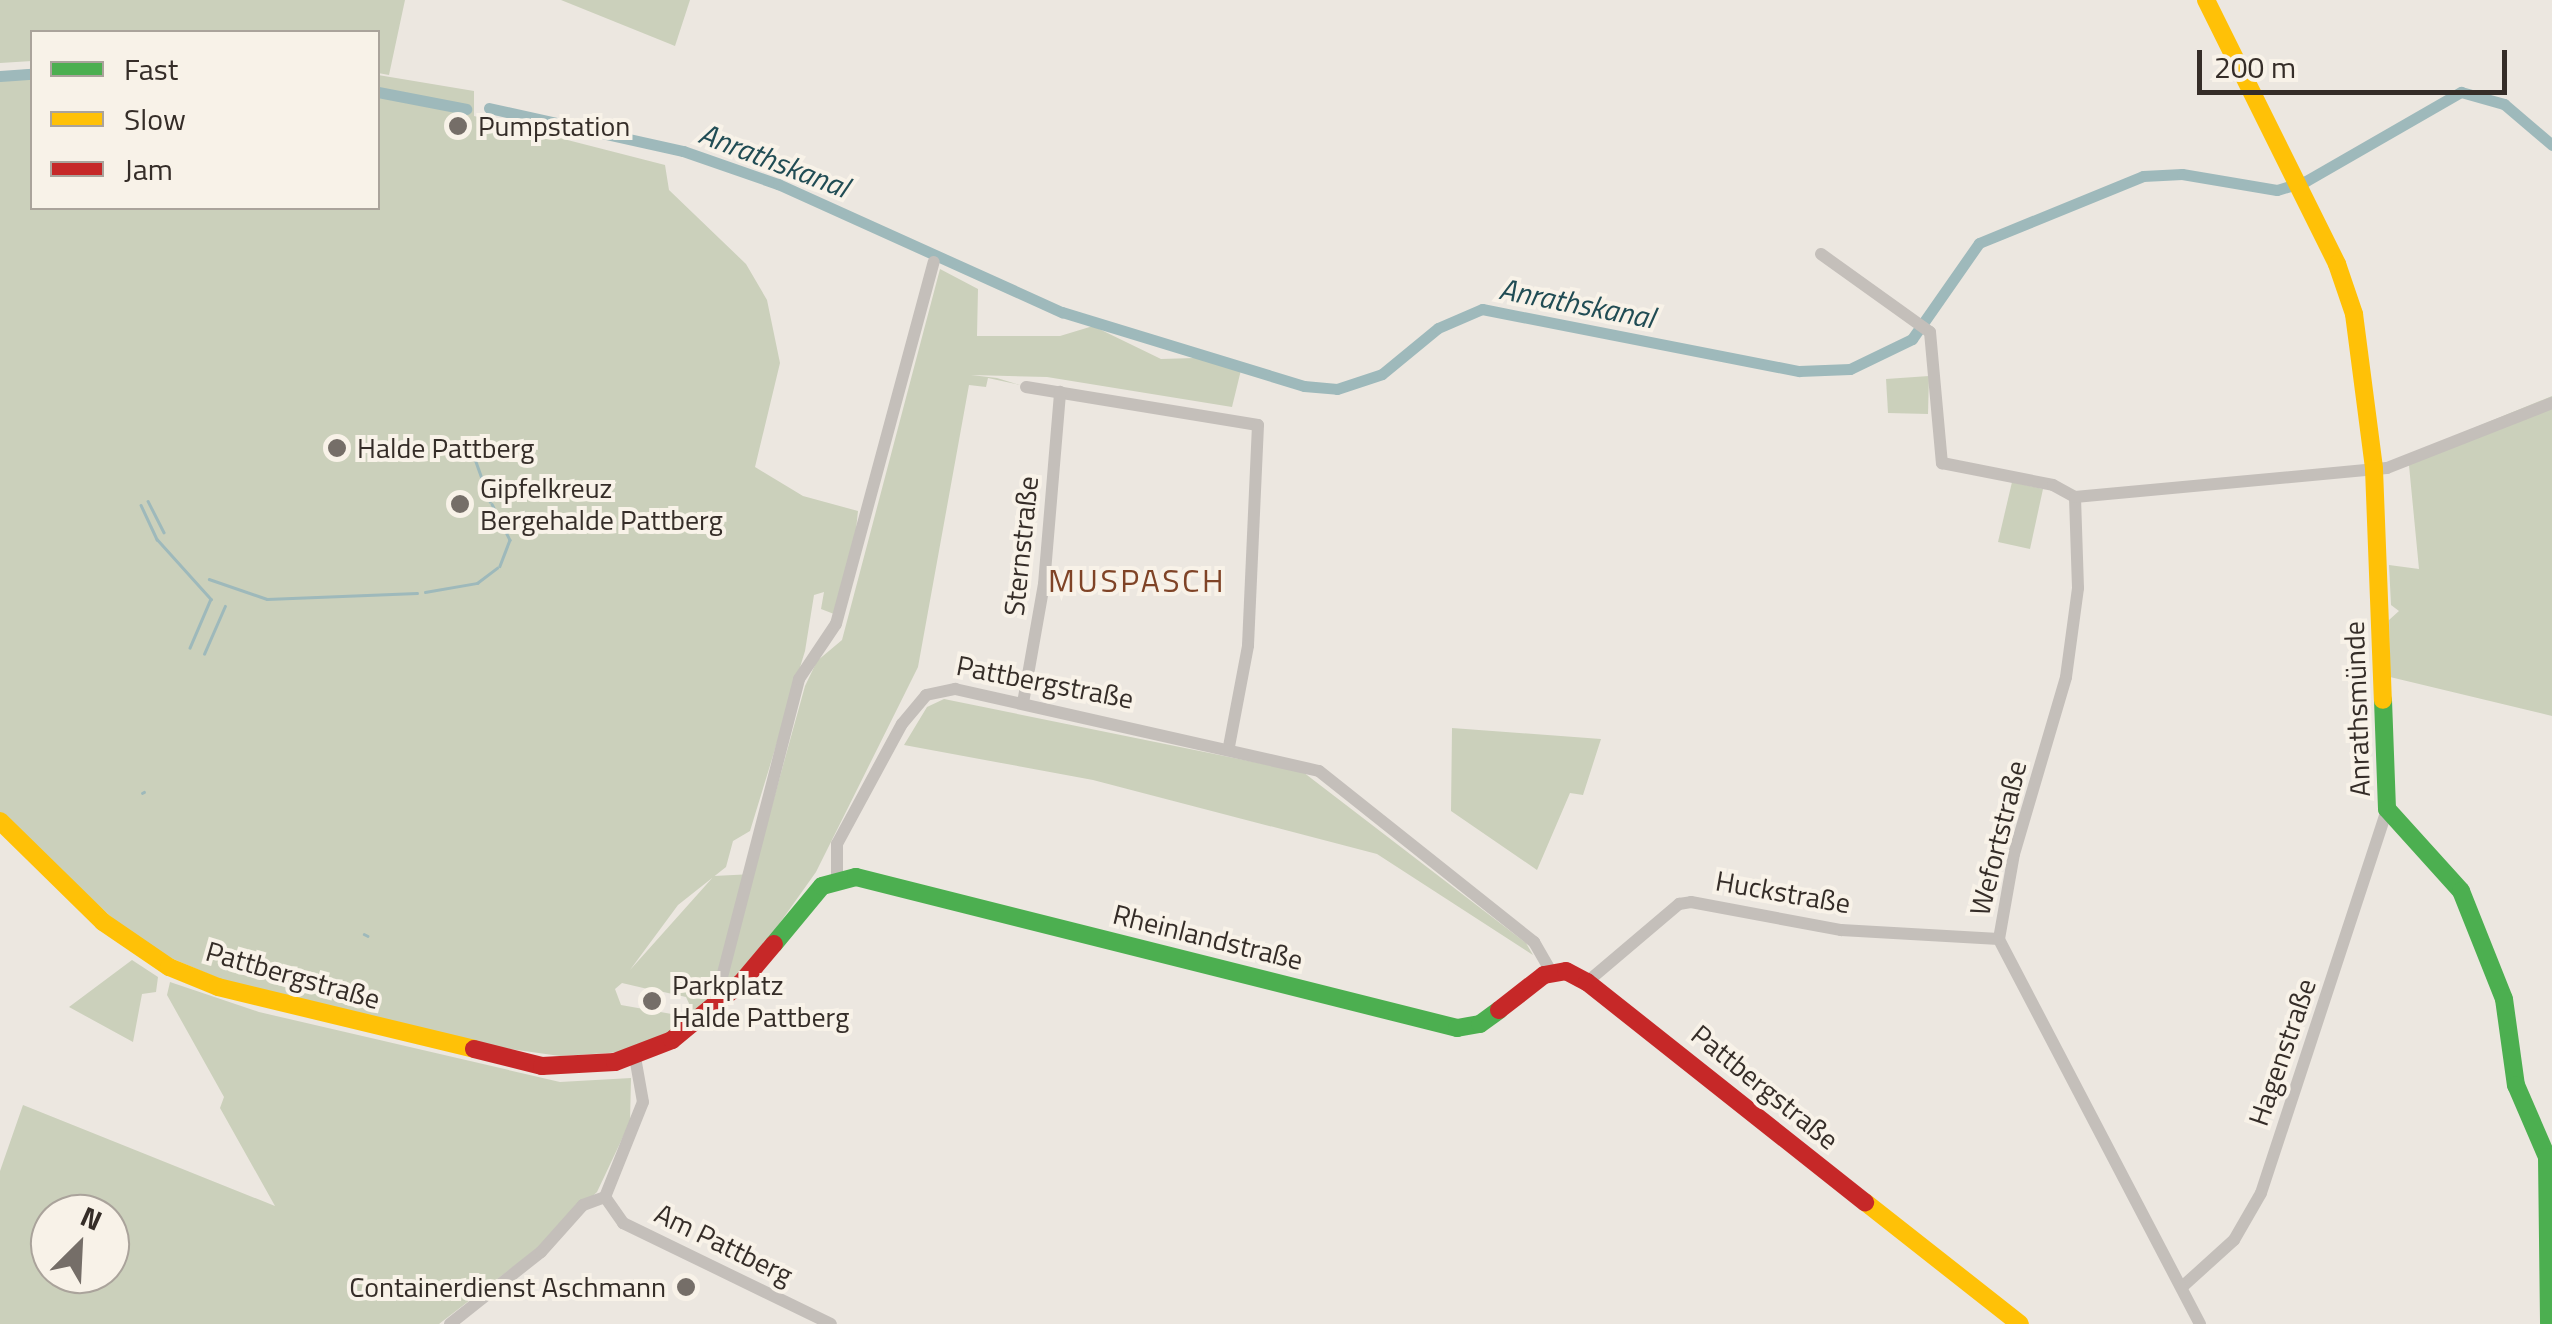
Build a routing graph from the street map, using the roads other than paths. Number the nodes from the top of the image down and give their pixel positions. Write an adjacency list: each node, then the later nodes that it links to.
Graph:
1 (2206, 0): 7 (street, Anrathsmünde)
2 (1821, 254): 8 (street)
3 (934, 262): 17 (street)
4 (1026, 388): 5 (street)
5 (1060, 392): 9 (street, Sternstraße); 10 (street)
6 (2552, 403): 7 (street)
7 (2374, 469): 8 (street); 11 (street, Anrathsmünde)
8 (2075, 498): 14 (street, Wefortstraße)
9 (1023, 703): 10 (street, Pattbergstraße); 13 (street, Pattbergstraße)
10 (1230, 747): 15 (street, Pattbergstraße)
11 (2387, 809): 20 (street, Hagenstraße); 25 (street, Anrathsmünde)
12 (0, 821): 18 (street, Pattbergstraße)
13 (837, 880): 15 (street, Rheinlandstraße); 17 (street, Pattbergstraße)
14 (1999, 939): 16 (street, Huckstraße); 20 (street, Wefortstraße)
15 (1550, 972): 16 (street, Pattbergstraße)
16 (1588, 982): 23 (street, Pattbergstraße)
17 (724, 1000): 18 (street, Pattbergstraße)
18 (635, 1056): 19 (street)
19 (604, 1198): 21 (street); 22 (street, Am Pattberg)
20 (2182, 1287): 24 (street, Wefortstraße)
21 (450, 1324)
22 (831, 1324)
23 (2020, 1324)
24 (2200, 1324)
25 (2549, 1324)

